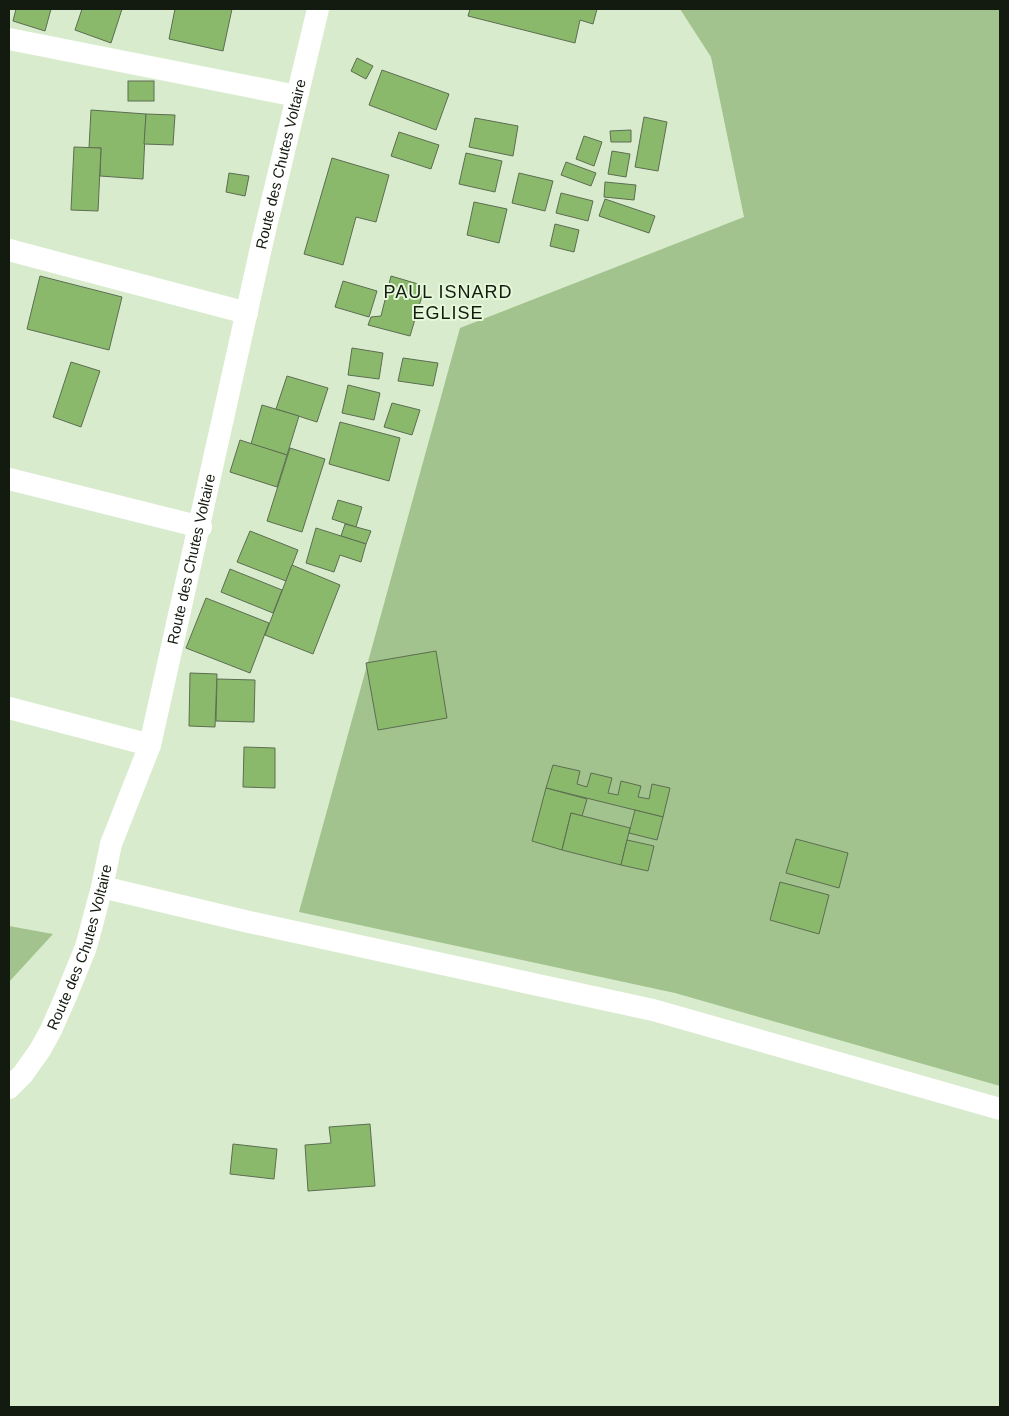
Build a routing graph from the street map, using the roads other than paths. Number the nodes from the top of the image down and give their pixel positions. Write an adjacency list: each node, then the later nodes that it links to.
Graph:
1 (318, 9): 3 (street, Route des Chutes Voltaire)
2 (9, 39): 3 (street)
3 (297, 96): 5 (street, Route des Chutes Voltaire)
4 (9, 250): 5 (street)
5 (247, 313): 7 (street, Route des Chutes Voltaire)
6 (9, 479): 7 (street)
7 (201, 527): 9 (street, Route des Chutes Voltaire)
8 (9, 708): 9 (street)
9 (150, 745): 10 (street, Route des Chutes Voltaire)
10 (102, 887): 11 (street, Route des Chutes Voltaire); 12 (street)
11 (9, 1088)
12 (1000, 1109)

